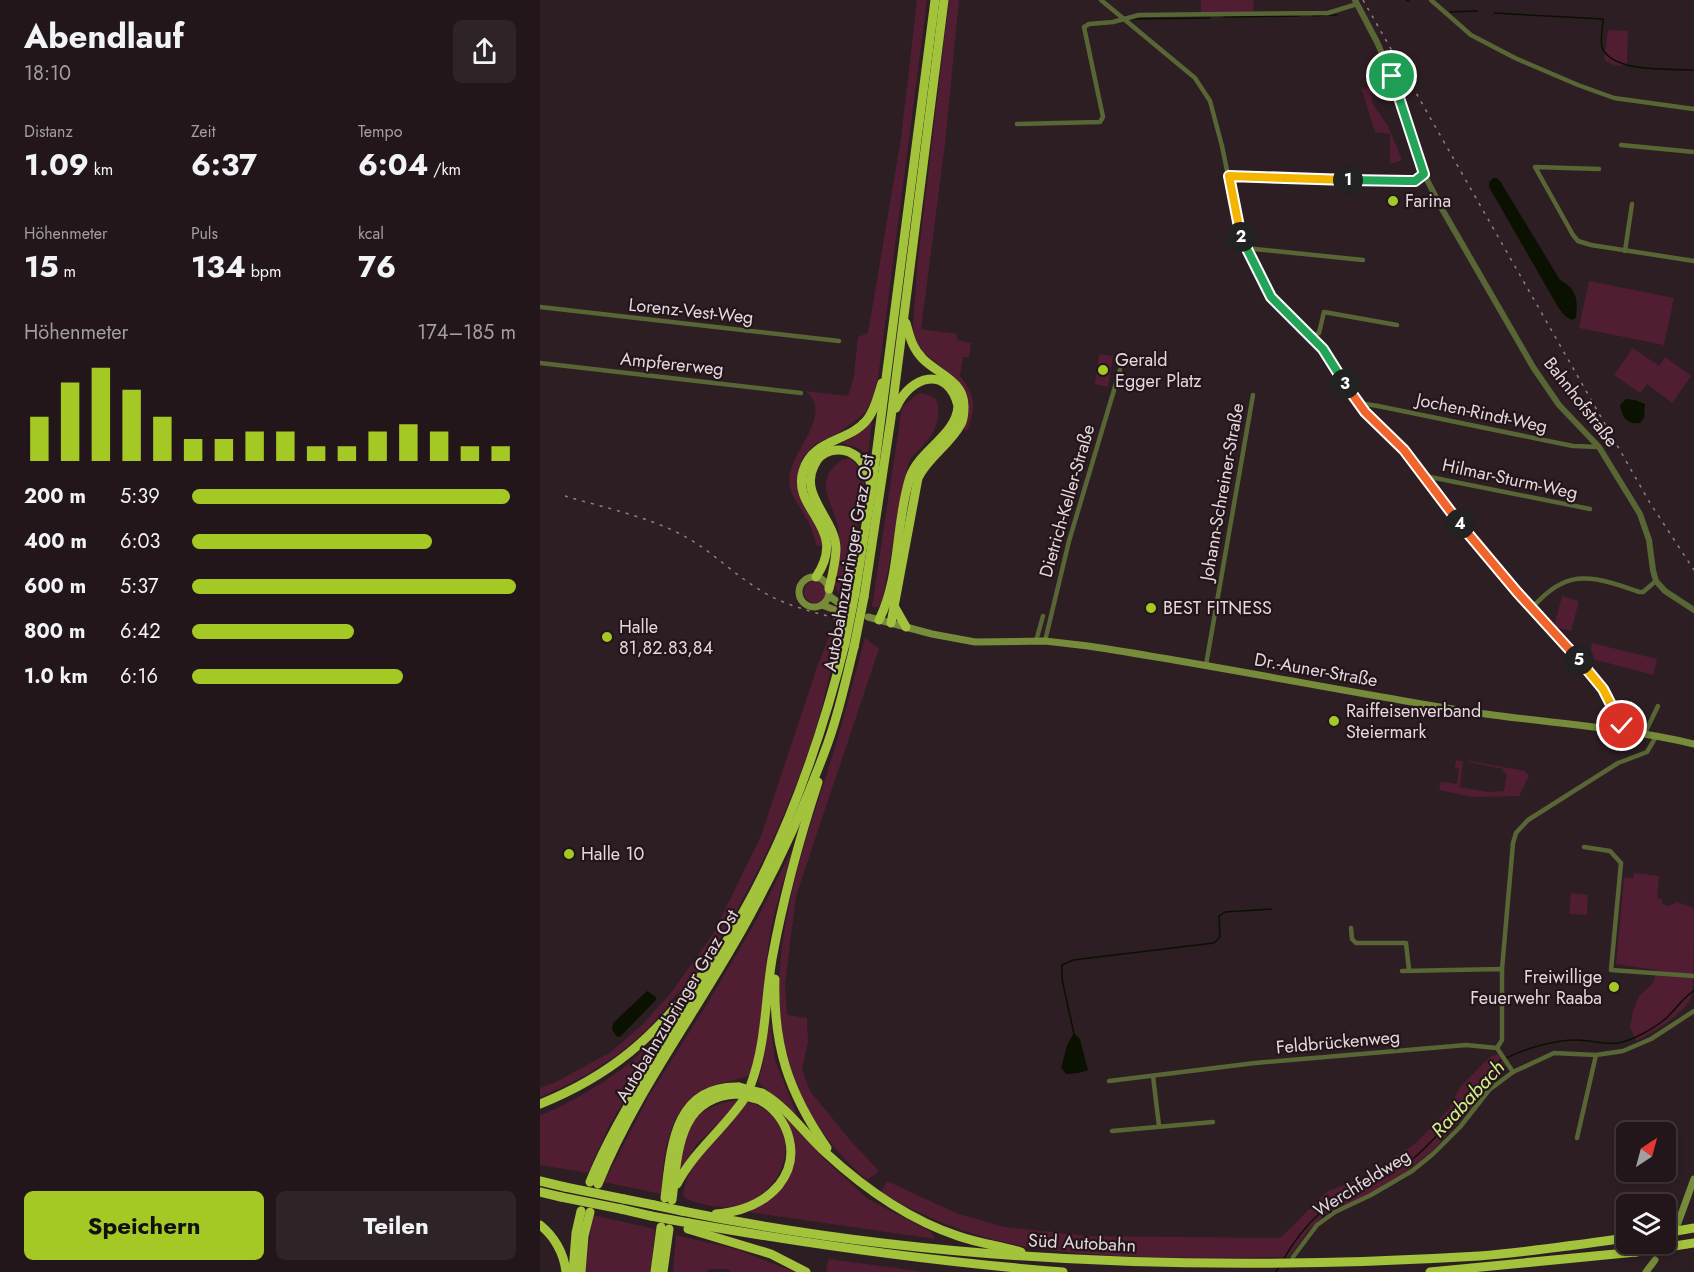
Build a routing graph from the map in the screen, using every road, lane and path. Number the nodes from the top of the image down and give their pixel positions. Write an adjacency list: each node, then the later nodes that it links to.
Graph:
1 (935, 0): 25 (highway, Autobahnzubringer Graz Ost)
2 (944, 0): 20 (highway, Autobahnzubringer Graz Ost)
3 (1101, 0): 6 (street)
4 (1431, 0): 7 (street)
5 (1356, 2): 6 (street); 12 (street, Bahnhofstraße)
6 (1123, 19): 8 (street); 13 (street)
7 (1694, 109)
8 (1017, 124)
9 (1621, 145): 10 (street)
10 (1694, 152)
11 (1599, 169): 16 (street)
12 (1424, 174): 13 (street); 31 (street, Bahnhofstraße)
13 (1229, 176): 15 (street)
14 (1632, 204): 16 (street)
15 (1245, 248): 17 (street); 22 (street)
16 (1625, 250): 18 (street)
17 (1363, 260)
18 (1694, 261)
19 (540, 307): 23 (street, Lorenz-Vest-Weg)
20 (904, 315): 30 (highway, Autobahnzubringer Graz Ost); 40 (highway)
21 (1397, 325): 22 (street)
22 (1311, 337): 29 (street)
23 (839, 341)
24 (540, 363): 27 (street, Ampfererweg)
25 (888, 367): 33 (highway, Autobahnzubringer Graz Ost); 35 (highway)
26 (1120, 370): 49 (street, Dietrich-Keller-Straße)
27 (801, 393)
28 (1253, 395): 51 (street, Johann-Schreiner-Straße)
29 (1361, 406): 31 (street, Jochen-Rindt-Weg); 32 (street)
30 (891, 418): 38 (highway, Autobahnzubringer Graz Ost); 45 (highway)
31 (1599, 447): 36 (street, Bahnhofstraße)
32 (1425, 476): 34 (street, Hilmar-Sturm-Weg); 41 (street)
33 (872, 487): 37 (highway); 38 (highway, Autobahnzubringer Graz Ost)
34 (1590, 510)
35 (816, 577): 37 (main road); 39 (main road)
36 (1656, 582): 41 (street); 42 (street)
37 (829, 592): 39 (main road); 39 (main road)
38 (860, 595): 50 (highway, Autobahnzubringer Graz Ost, bridge)
39 (822, 605)
40 (894, 606): 46 (highway); 47 (highway)
41 (1531, 608): 53 (street)
42 (1694, 610)
43 (1043, 616): 48 (street)
44 (868, 617): 45 (main road, Dr.-Auner-Straße)
45 (879, 620): 46 (main road, Dr.-Auner-Straße)
46 (891, 623): 47 (main road, Dr.-Auner-Straße)
47 (906, 627): 48 (main road, Dr.-Auner-Straße)
48 (1036, 641): 49 (main road, Dr.-Auner-Straße)
49 (1045, 641): 51 (main road, Dr.-Auner-Straße)
50 (850, 645): 57 (highway, Autobahnzubringer Graz Ost); 61 (highway, Autobahnzubringer Graz Ost)
51 (1206, 665): 53 (main road, Dr.-Auner-Straße)
52 (1658, 706): 54 (street)
53 (1624, 731): 54 (main road, Dr.-Auner-Straße)
54 (1645, 733): 55 (main road, Dr.-Auner-Straße)
55 (1657, 735): 56 (main road, Dr.-Auner-Straße); 62 (street)
56 (1694, 744)
57 (823, 756): 60 (highway); 61 (highway, Autobahnzubringer Graz Ost)
58 (1584, 847): 65 (street)
59 (1351, 927): 63 (street)
60 (777, 942): 72 (highway); 80 (highway)
61 (719, 954): 75 (highway)
62 (1502, 969): 63 (street); 67 (street)
63 (1409, 970): 64 (street)
64 (1402, 971)
65 (1694, 976)
66 (1694, 1011): 68 (street, Werchfeldweg)
67 (1499, 1051): 69 (street); 70 (street, Feldbrückenweg)
68 (1596, 1055): 69 (street, Werchfeldweg); 79 (street)
69 (1511, 1070): 93 (street, Werchfeldweg)
70 (1153, 1076): 71 (street, Feldbrückenweg); 77 (street)
71 (1109, 1081)
72 (751, 1084)
73 (740, 1093): 73 (highway); 74 (highway, bridge)
74 (761, 1096): 80 (highway); 84 (highway)
75 (540, 1104)
76 (1214, 1122): 77 (street)
77 (1159, 1126): 78 (street)
78 (1112, 1131)
79 (1577, 1138)
80 (839, 1165): 94 (highway)
81 (1694, 1179): 85 (main road)
82 (540, 1181): 84 (highway, Süd Autobahn, bridge)
83 (540, 1192): 87 (highway, bridge)
84 (701, 1215): 94 (highway, Süd Autobahn)
85 (1678, 1223)
86 (540, 1225): 95 (highway)
87 (665, 1225): 88 (highway, bridge); 98 (highway); 99 (highway)
88 (689, 1226): 100 (highway); 101 (highway, Süd Autobahn)
89 (1694, 1228): 90 (highway, bridge)
90 (1676, 1231)
91 (1616, 1239): 94 (highway, Süd Autobahn)
92 (1694, 1243): 102 (highway, bridge)
93 (1293, 1257)
94 (1043, 1258)
95 (566, 1272)
96 (573, 1272): 97 (highway)
97 (581, 1272)
98 (655, 1272)
99 (663, 1272)
100 (806, 1272)
101 (1063, 1272)
102 (1430, 1272)

